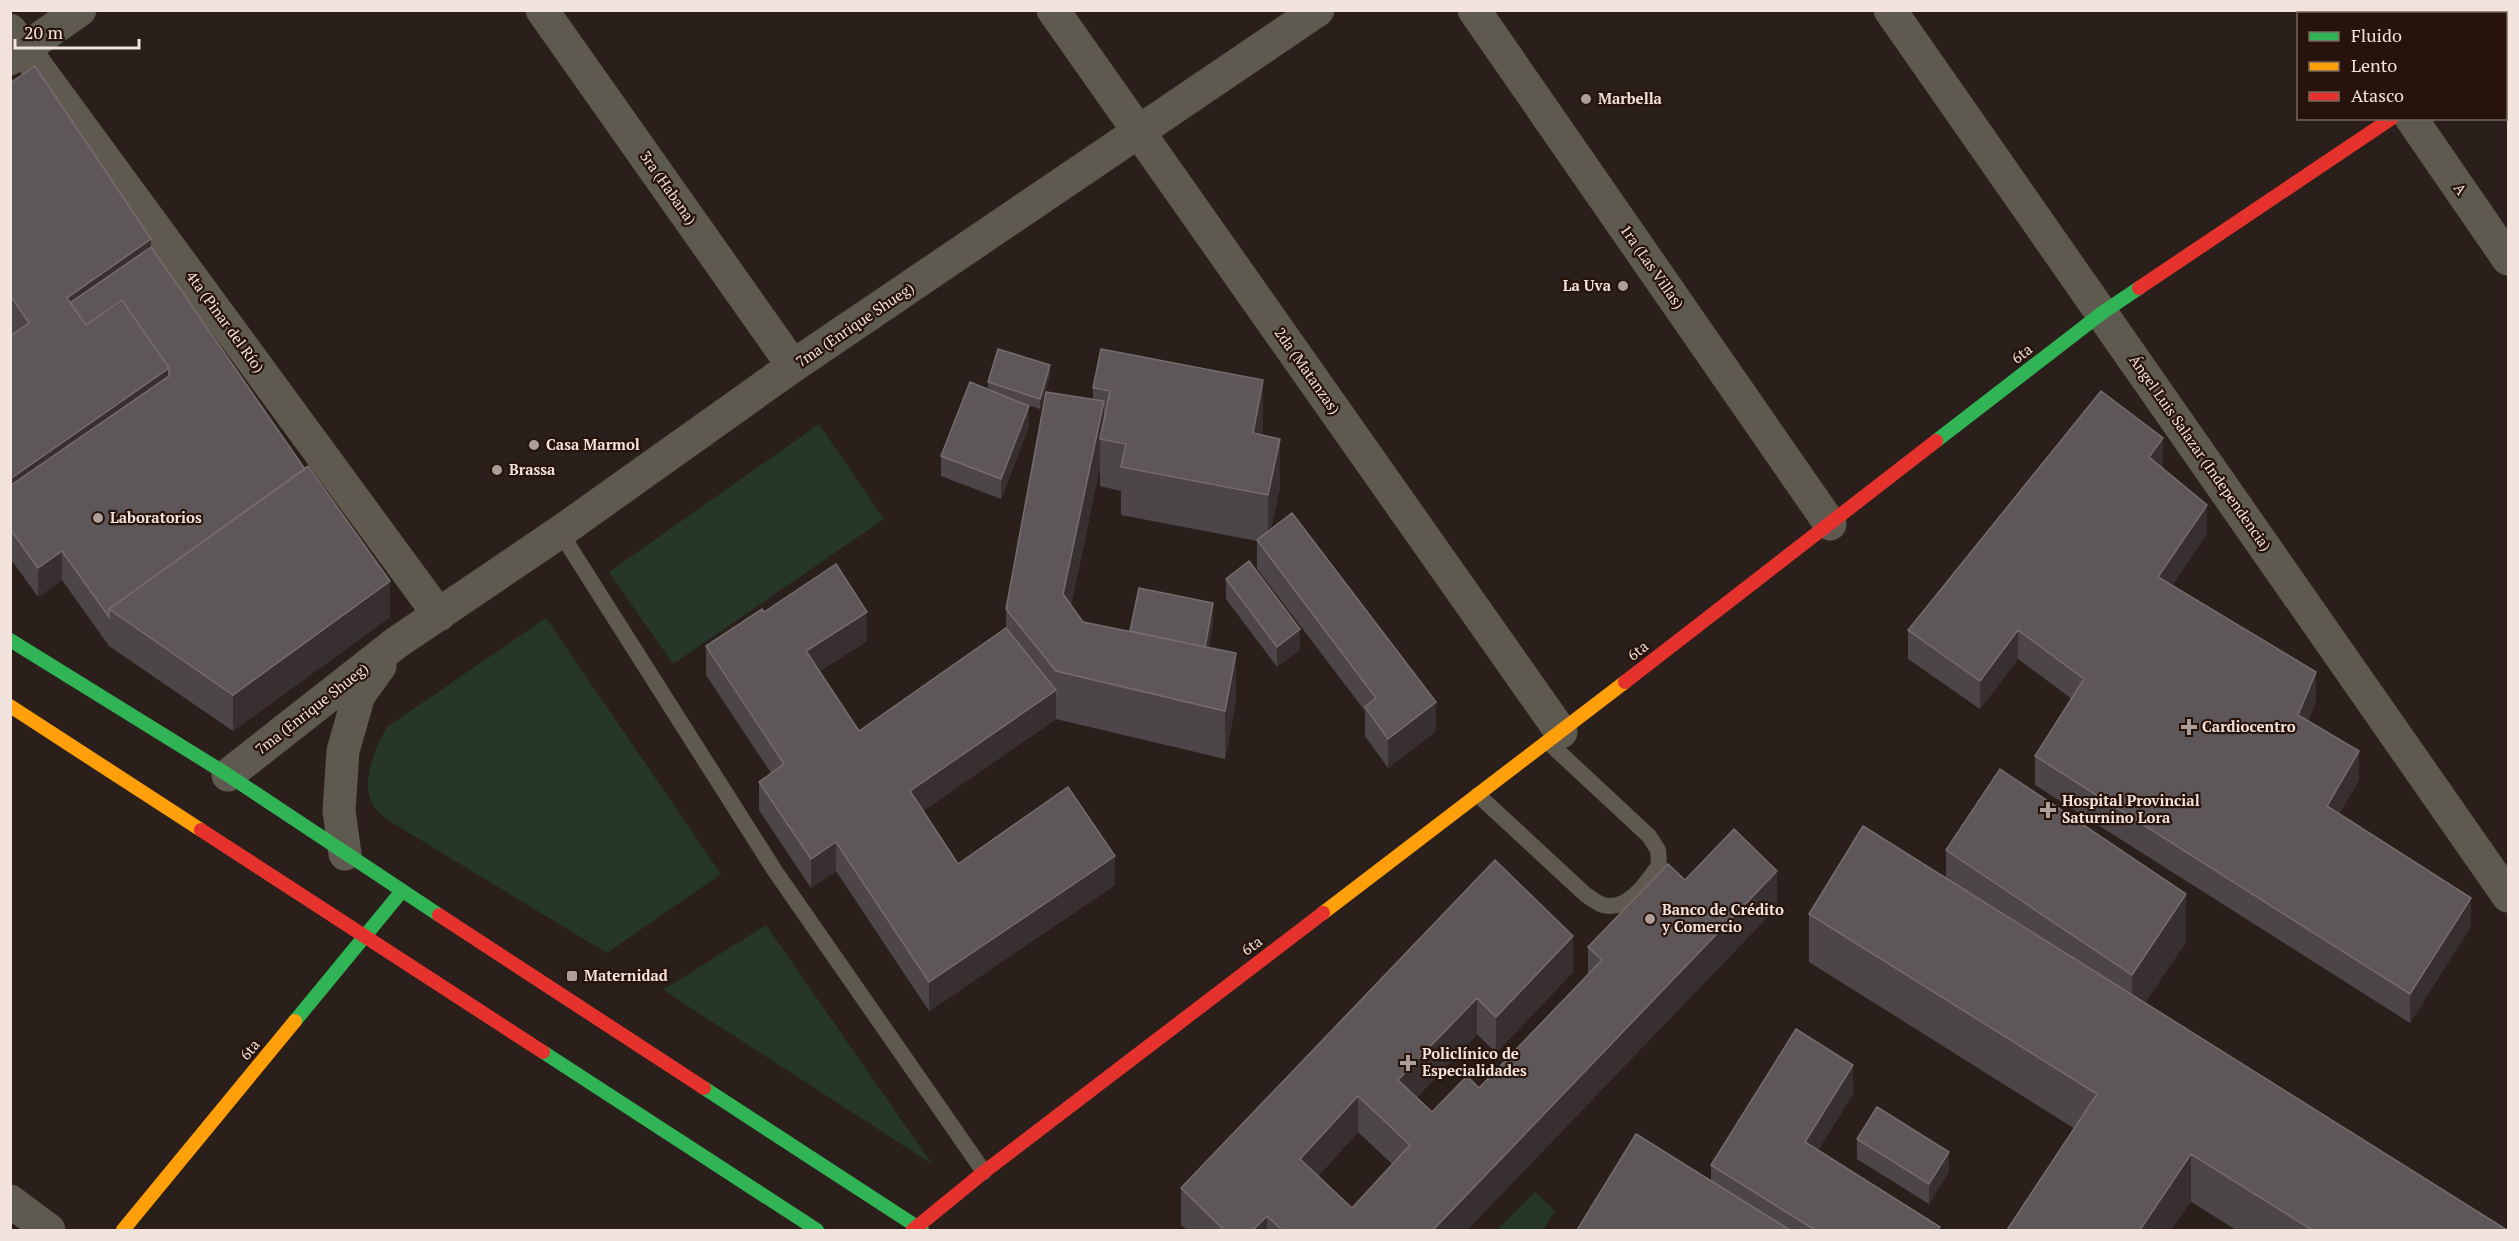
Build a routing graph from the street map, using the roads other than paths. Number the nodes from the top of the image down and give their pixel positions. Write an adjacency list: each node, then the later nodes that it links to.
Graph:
1 (80, 10): 7 (street)
2 (542, 10): 13 (street, 3ra (Habana))
3 (1053, 10): 10 (street, 2da (Matanzas))
4 (1318, 10): 10 (street, 7ma (Enrique Shueg))
5 (1474, 10): 14 (street, 1ra (Las Villas))
6 (1890, 10): 12 (street, Ángel Luis Salazar (Independencia))
7 (15, 46): 16 (street, 4ta (Pinar del Río))
8 (2389, 120): 12 (street, 6ta)
9 (2412, 120): 11 (street, A)
10 (1139, 134): 13 (street, 7ma (Enrique Shueg)); 20 (street, 2da (Matanzas))
11 (2508, 259)
12 (2102, 313): 14 (street, 6ta); 25 (street, Ángel Luis Salazar (Independencia))
13 (794, 366): 15 (street, 7ma (Enrique Shueg))
14 (1830, 524): 20 (street, 6ta)
15 (560, 532): 16 (street, 7ma (Enrique Shueg)); 27 (lane)
16 (439, 615): 18 (street, 7ma (Enrique Shueg))
17 (10, 640): 21 (street)
18 (396, 643): 21 (street, 7ma (Enrique Shueg)); 23 (street, 7ma (Enrique Shueg))
19 (10, 706): 26 (street)
20 (1554, 737): 22 (street, 6ta); 22 (lane)
21 (228, 775): 23 (street)
22 (1478, 795): 27 (street, 6ta)
23 (345, 854): 24 (street)
24 (402, 891): 26 (street, 6ta); 29 (street)
25 (2508, 896)
26 (363, 937): 31 (street, 6ta); 32 (street)
27 (984, 1172): 29 (street, 6ta)
28 (10, 1201): 30 (street)
29 (917, 1229)
30 (50, 1230)
31 (123, 1230)
32 (817, 1230)

